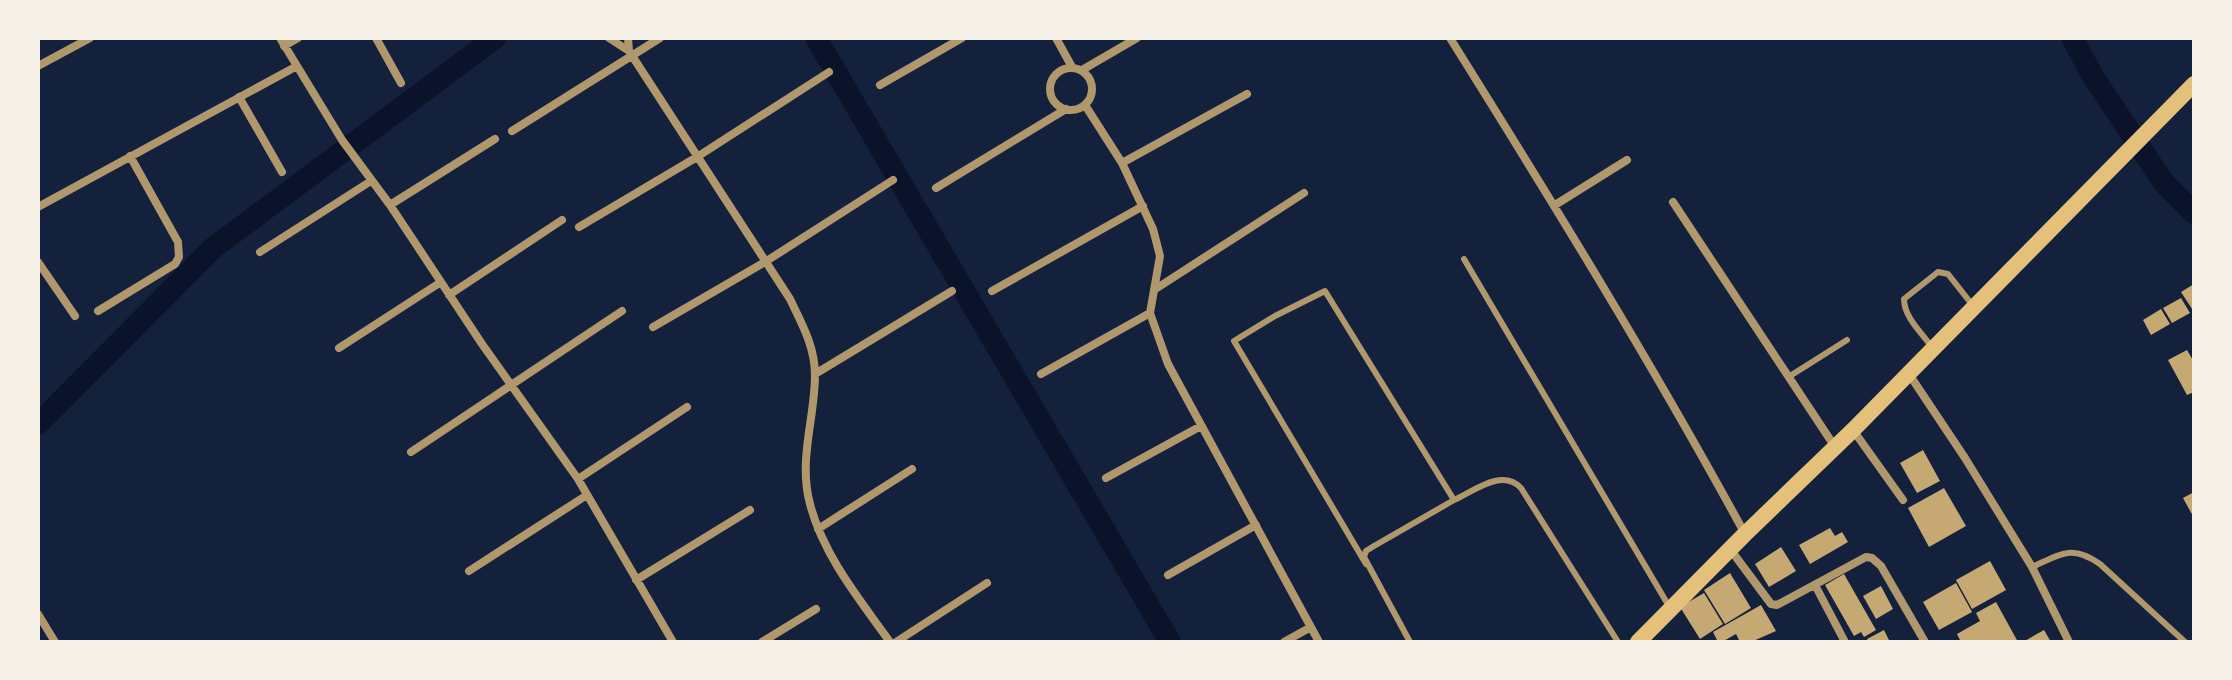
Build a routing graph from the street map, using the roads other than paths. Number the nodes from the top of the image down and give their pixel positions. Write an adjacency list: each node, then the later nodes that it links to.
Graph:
1 (90, 38): 13 (street)
2 (298, 38): 11 (street)
3 (376, 38): 18 (street)
4 (609, 38): 12 (street)
5 (628, 38): 12 (street)
6 (660, 38): 12 (street)
7 (962, 38): 20 (street)
8 (1056, 38): 15 (street)
9 (1137, 38): 16 (street)
10 (1450, 38): 38 (street)
11 (282, 42): 14 (street)
12 (630, 54): 25 (street); 28 (street)
13 (38, 66)
14 (297, 66): 22 (street); 33 (street)
15 (1072, 67): 16 (street); 24 (street)
16 (1082, 70): 23 (street)
17 (829, 72): 28 (street)
18 (401, 83)
19 (2194, 84): 52 (main road)
20 (880, 85)
21 (1247, 94): 30 (street)
22 (239, 97): 27 (street); 31 (street)
23 (1085, 105): 24 (street); 30 (street)
24 (1066, 109): 34 (street)
25 (512, 131)
26 (495, 139): 37 (street)
27 (130, 156): 40 (street); 53 (street)
28 (697, 157): 42 (street); 46 (street)
29 (1627, 160): 38 (street)
30 (1122, 163): 39 (street)
31 (282, 172)
32 (893, 180): 46 (street)
33 (371, 181): 37 (street); 43 (street)
34 (936, 188)
35 (1304, 193): 48 (street)
36 (1673, 202): 64 (street)
37 (390, 205): 47 (street)
38 (1555, 205): 80 (street)
39 (1143, 206): 48 (street); 50 (street)
40 (38, 207)
41 (562, 220): 51 (street)
42 (579, 227)
43 (260, 252)
44 (1464, 259): 90 (lane)
45 (38, 262): 56 (street)
46 (765, 262): 57 (street); 62 (street)
47 (441, 282): 51 (street); 59 (street)
48 (1154, 290): 55 (street)
49 (952, 291): 62 (street)
50 (992, 291)
51 (449, 295): 65 (street)
52 (1974, 307): 60 (main road); 60 (lane)
53 (98, 311)
54 (622, 311): 65 (street)
55 (1150, 313): 63 (street); 67 (street)
56 (75, 316)
57 (653, 327)
58 (1847, 340): 64 (lane)
59 (339, 348)
60 (1933, 349): 61 (main road)
61 (1908, 373): 68 (main road); 83 (street)
62 (815, 374): 79 (street)
63 (1041, 374)
64 (1790, 376): 69 (street)
65 (511, 385): 70 (street); 73 (street)
66 (687, 407): 73 (street)
67 (1201, 426): 72 (street); 78 (street)
68 (1853, 430): 69 (main road); 76 (street)
69 (1835, 447): 80 (main road)
70 (411, 452)
71 (912, 469): 79 (street)
72 (1106, 478)
73 (578, 479): 74 (street)
74 (587, 495): 84 (street); 86 (street)
75 (1454, 500): 82 (lane); 82 (lane); 100 (lane)
76 (1903, 500)
77 (750, 510): 86 (street)
78 (1256, 525): 85 (street); 92 (street)
79 (818, 529): 96 (street)
80 (1745, 534): 81 (main road)
81 (1730, 549): 88 (street); 90 (main road)
82 (1366, 564): 99 (lane)
83 (2032, 567): 104 (street); 105 (lane)
84 (469, 571)
85 (1168, 575)
86 (636, 580): 94 (street)
87 (987, 583): 96 (street)
88 (1815, 585): 102 (street); 103 (street)
89 (816, 609): 95 (street)
90 (1671, 609): 101 (main road)
91 (38, 614): 93 (street)
92 (1311, 627): 97 (street); 98 (street)
93 (55, 642)
94 (673, 642)
95 (762, 642)
96 (893, 642)
97 (1284, 642)
98 (1319, 642)
99 (1410, 642)
100 (1618, 642)
101 (1638, 642)
102 (1845, 642)
103 (1925, 642)
104 (2069, 642)
105 (2185, 642)

